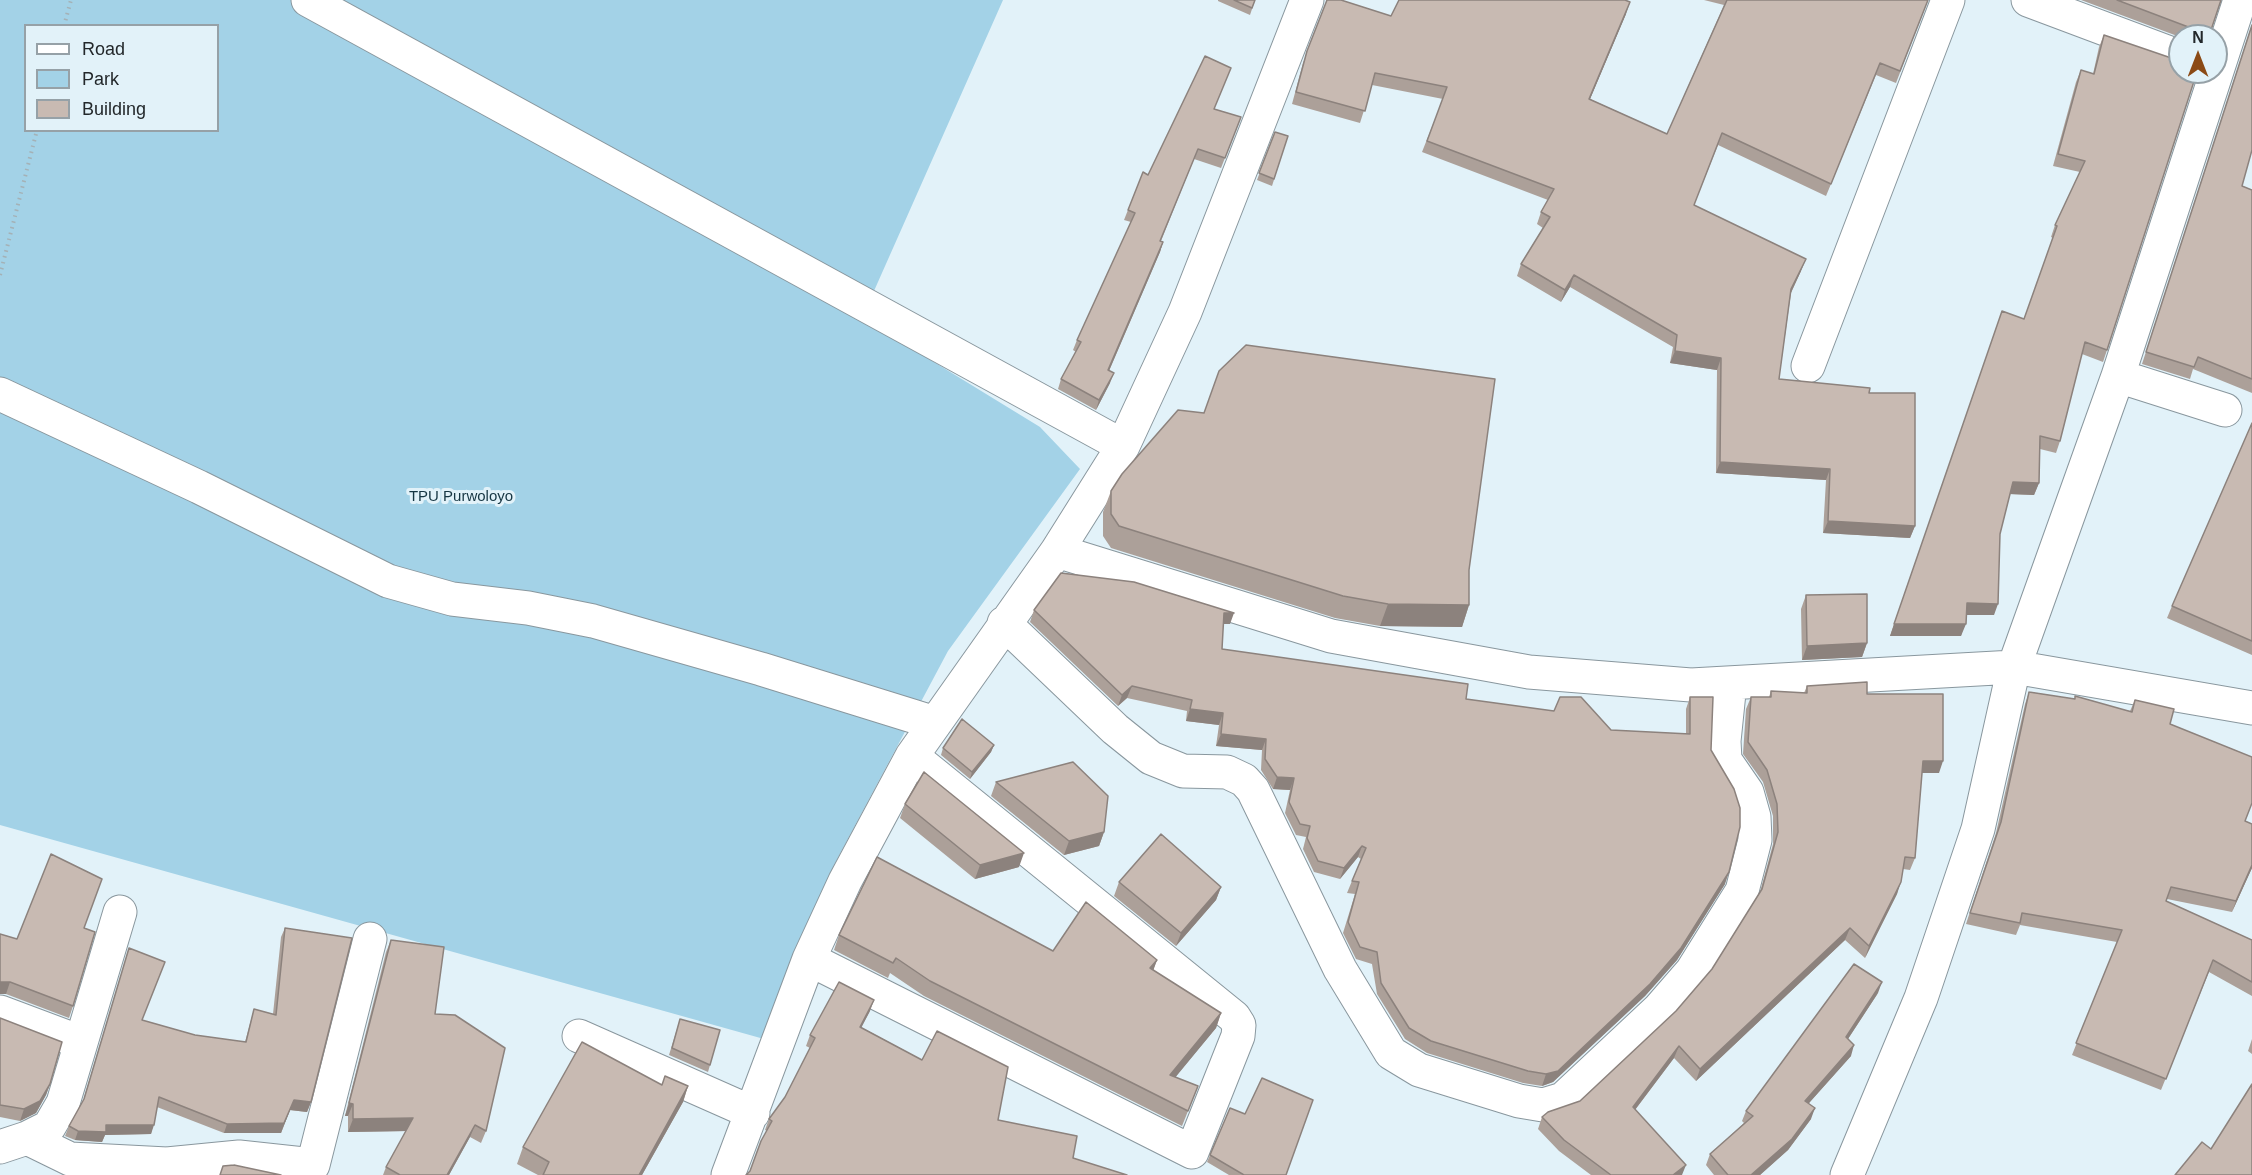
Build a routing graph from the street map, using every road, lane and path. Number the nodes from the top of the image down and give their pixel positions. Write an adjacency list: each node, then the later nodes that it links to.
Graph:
1 (71, 0): 7 (path)
2 (308, 0): 17 (street)
3 (1306, 0): 17 (street)
4 (1948, 0): 13 (street)
5 (2028, 0): 9 (street)
6 (2240, 0): 8 (street)
7 (65, 24)
8 (2228, 38)
9 (2168, 52)
10 (2213, 84): 14 (street)
11 (36, 132): 12 (path)
12 (0, 275)
13 (1808, 366)
14 (2118, 376): 16 (street); 20 (street)
15 (0, 394): 23 (street)
16 (2225, 410)
17 (1123, 446): 18 (street)
18 (1057, 551): 19 (street); 21 (street)
19 (1004, 623): 21 (street); 23 (street)
20 (2014, 667): 21 (street); 22 (street); 36 (street)
21 (1730, 683)
22 (2252, 708)
23 (935, 723): 24 (street)
24 (912, 756): 27 (street); 33 (street)
25 (120, 912): 30 (street)
26 (370, 939): 34 (street)
27 (809, 959): 31 (street); 33 (street)
28 (0, 1012): 30 (street)
29 (579, 1036): 31 (street)
30 (80, 1042): 32 (street)
31 (753, 1113): 35 (street)
32 (14, 1143): 34 (street)
33 (1188, 1163)
34 (326, 1170)
35 (728, 1175)
36 (1847, 1175)

